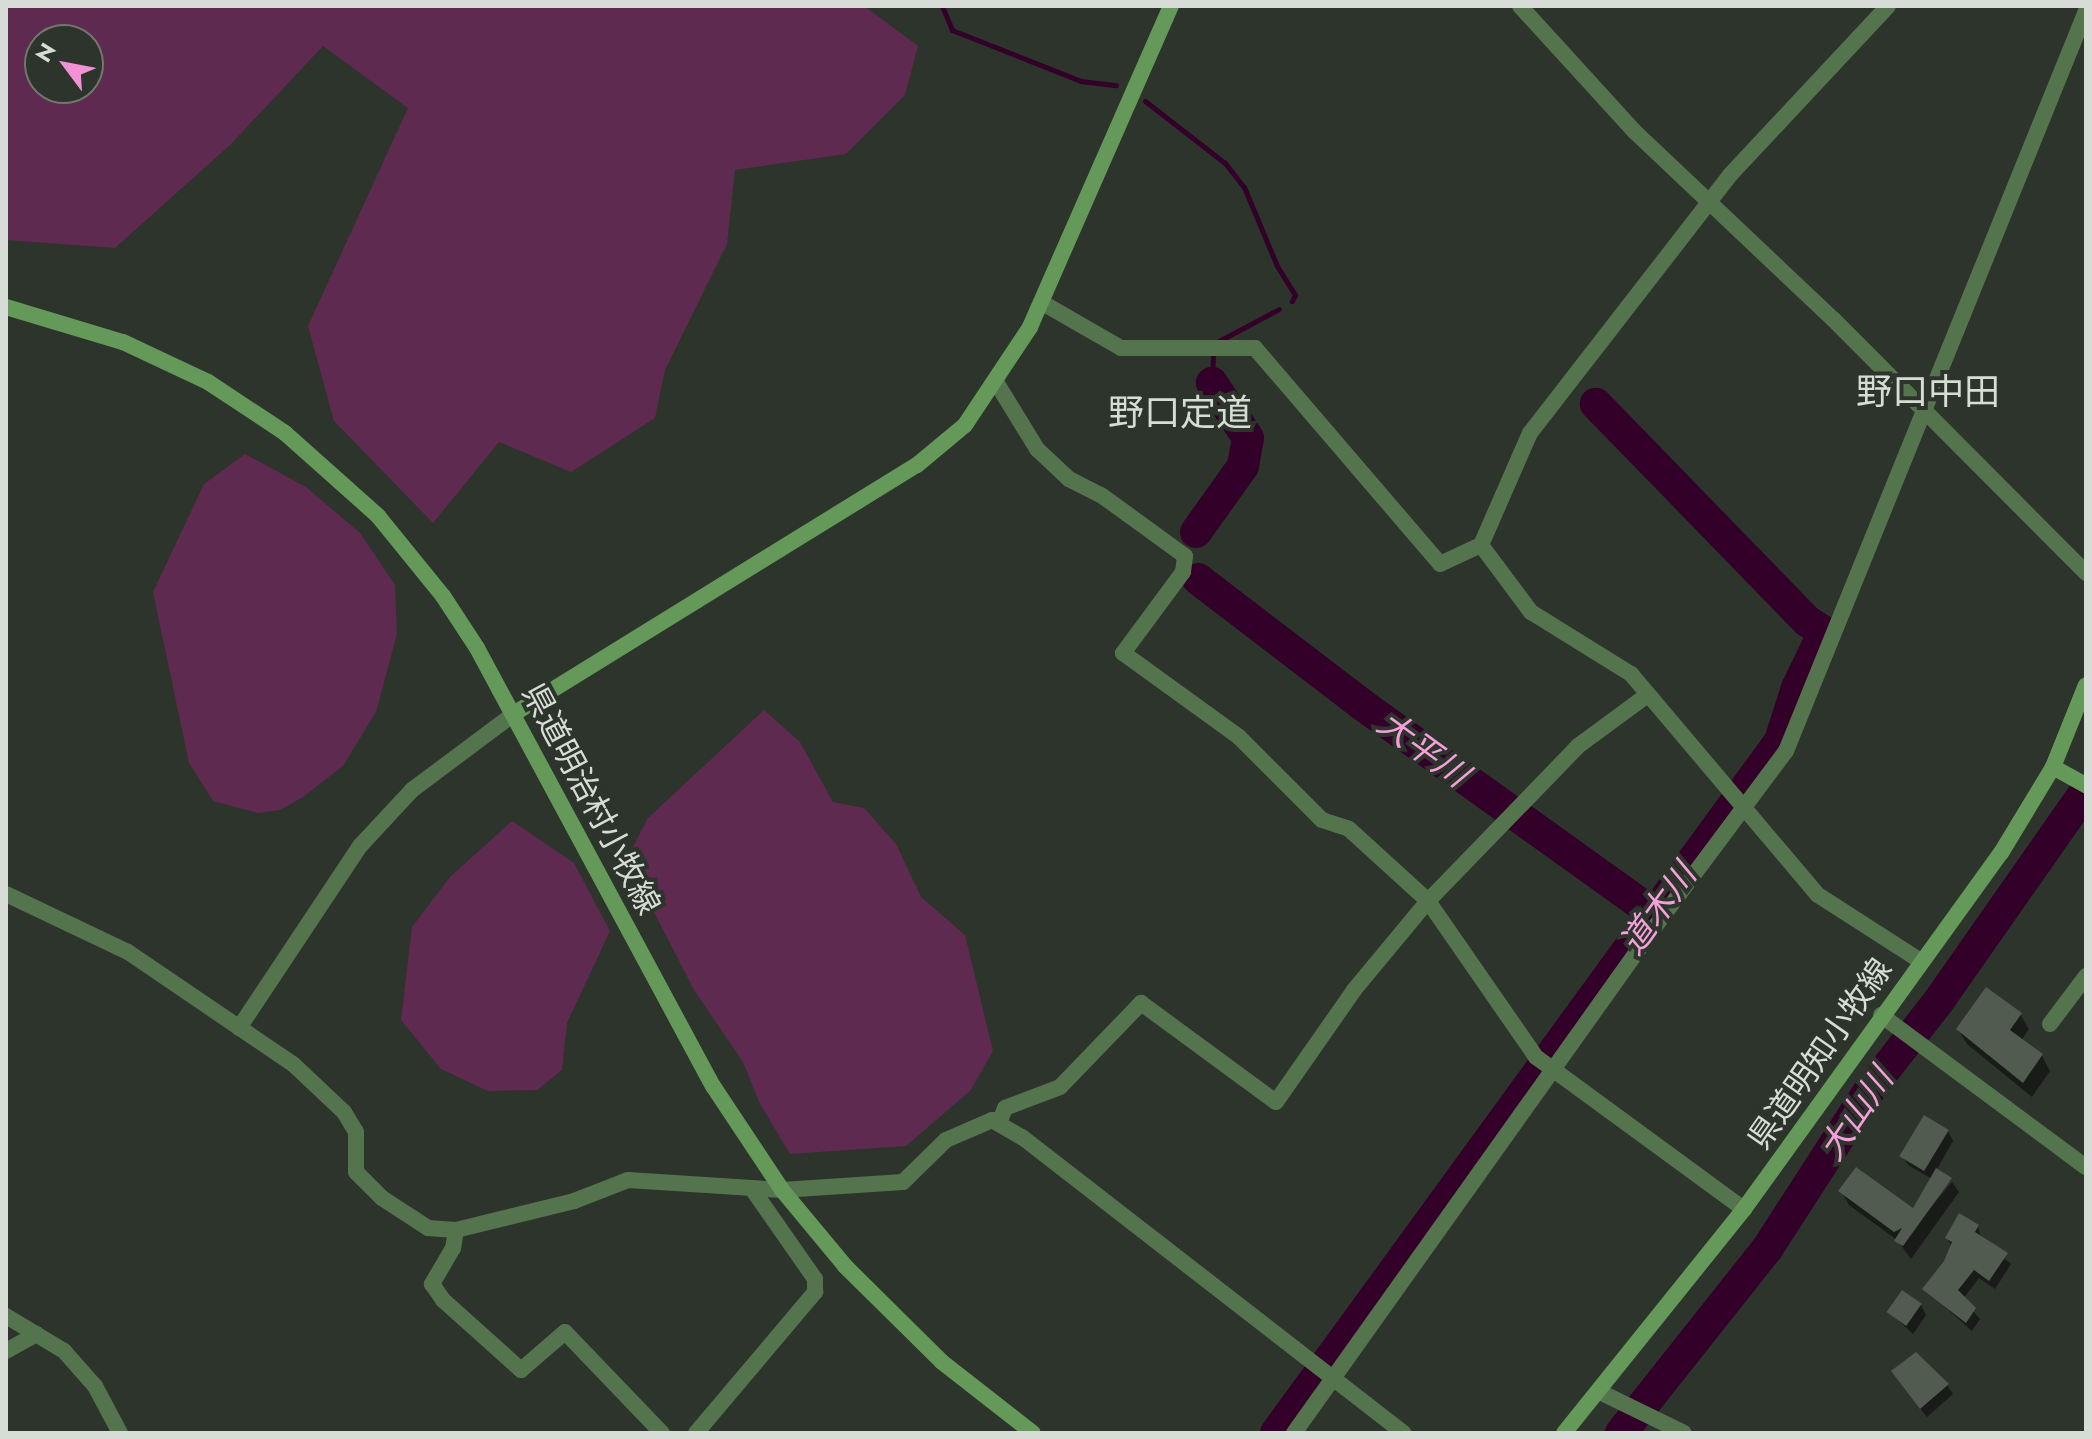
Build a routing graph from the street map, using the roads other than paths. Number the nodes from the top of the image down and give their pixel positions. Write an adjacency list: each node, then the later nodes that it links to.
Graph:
1 (1171, 6): 6 (main road)
2 (1520, 6): 5 (street)
3 (1888, 6): 5 (street)
4 (2086, 11): 9 (street)
5 (1712, 201): 9 (street); 10 (street)
6 (1041, 302): 8 (main road); 10 (street)
7 (6, 307): 15 (main road, 県道明治村小牧線)
8 (996, 382): 15 (main road); 20 (street)
9 (1925, 411): 11 (street); 18 (street)
10 (1481, 545): 13 (street)
11 (2086, 573)
12 (2086, 685): 14 (main road, 県道明知小牧線)
13 (1646, 696): 18 (street); 20 (street)
14 (2083, 705): 16 (main road, 県道明知小牧線)
15 (515, 713): 25 (street); 30 (main road, 県道明治村小牧線)
16 (2061, 770): 17 (main road); 21 (main road, 県道明知小牧線)
17 (2086, 785)
18 (1744, 811): 21 (street); 26 (street)
19 (6, 894): 25 (street)
20 (1428, 901): 26 (street); 27 (street)
21 (1921, 961): 23 (main road, 県道明知小牧線)
22 (2086, 976): 24 (street)
23 (1886, 1018): 28 (street); 31 (main road, 県道明知小牧線)
24 (2050, 1024)
25 (239, 1028): 32 (street)
26 (1546, 1064): 31 (street); 36 (street)
27 (999, 1123): 30 (street); 36 (street)
28 (2086, 1167)
29 (753, 1190): 30 (street); 32 (street); 40 (street)
30 (782, 1190): 41 (main road, 県道明治村小牧線)
31 (1744, 1209): 37 (main road, 県道明知小牧線)
32 (456, 1230): 39 (street)
33 (6, 1316): 34 (street)
34 (37, 1334): 35 (street); 38 (street)
35 (6, 1351)
36 (1331, 1376): 42 (street); 43 (street)
37 (1600, 1392): 44 (main road, 県道明知小牧線); 45 (street)
38 (120, 1433)
39 (662, 1433)
40 (696, 1433)
41 (1033, 1433)
42 (1294, 1433)
43 (1404, 1433)
44 (1564, 1433)
45 (1684, 1433)

